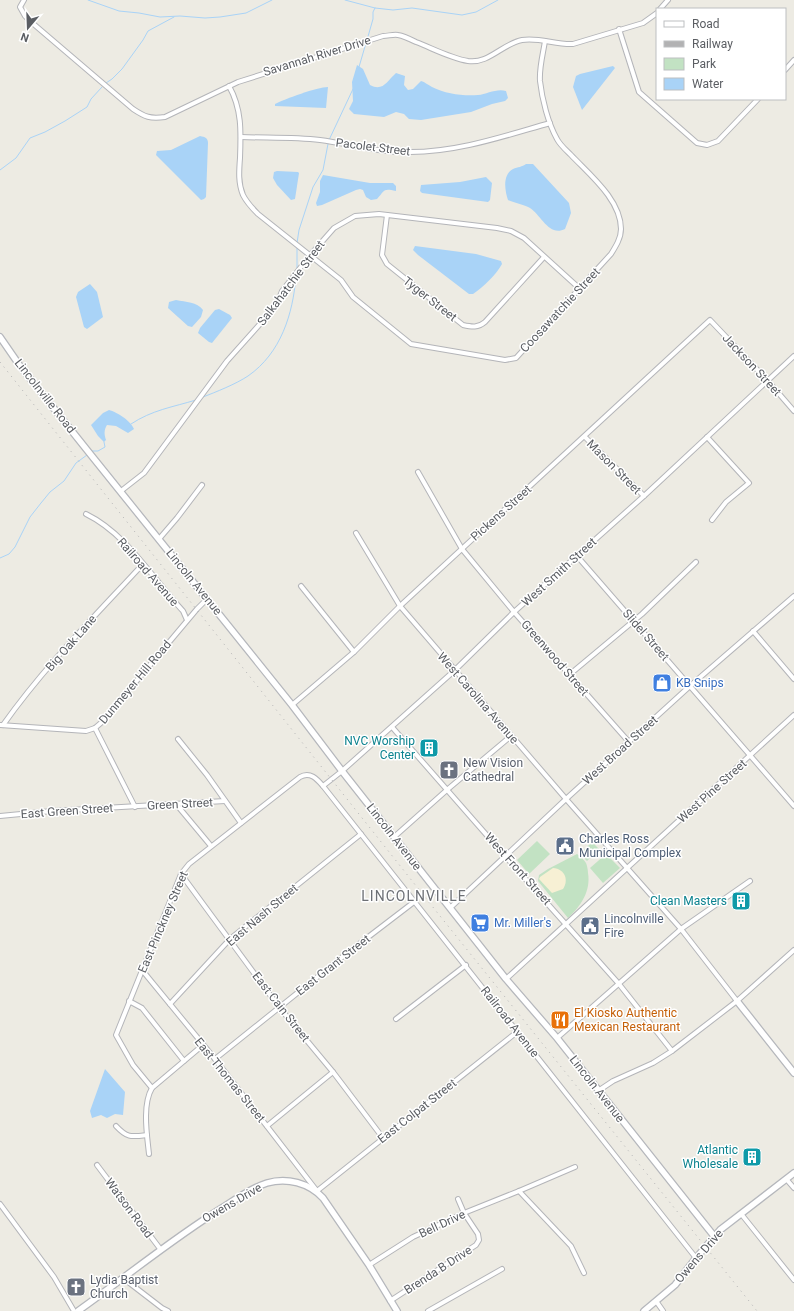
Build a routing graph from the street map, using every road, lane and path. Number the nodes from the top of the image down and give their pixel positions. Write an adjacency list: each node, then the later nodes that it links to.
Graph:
1 (24, 0): 9 (street, Savannah River Drive)
2 (668, 0): 3 (street)
3 (661, 8)
4 (656, 14): 5 (street, Savannah River Drive)
5 (619, 29): 6 (street, Savannah River Drive); 10 (street)
6 (545, 41): 9 (street, Savannah River Drive); 11 (street, Coosawatchie Street)
7 (794, 60): 8 (street)
8 (786, 69)
9 (229, 86): 12 (street, Coosawatchie Street)
10 (757, 100)
11 (550, 123): 12 (street, Pacolet Street); 16 (street, Coosawatchie Street)
12 (241, 137): 14 (street, Coosawatchie Street)
13 (387, 215): 14 (street, Salkahatchie Street); 15 (street, Salkahatchie Street); 15 (street, Tyger Street)
14 (310, 255): 16 (street, Coosawatchie Street); 27 (street, Salkahatchie Street)
15 (544, 256): 16 (street, Salkahatchie Street)
16 (579, 288)
17 (710, 320): 20 (street, Jackson Street); 22 (street, Pickens Street)
18 (0, 337): 24 (street, Lincolnville Road)
19 (794, 356): 20 (street, West Smith Street)
20 (768, 381): 21 (street, Jackson Street); 23 (street, West Smith Street)
21 (794, 411)
22 (585, 437): 28 (street, Mason Street); 33 (street, Pickens Street)
23 (707, 437): 28 (street, West Smith Street); 30 (street)
24 (91, 455): 27 (street, Lincoln Avenue)
25 (418, 472): 33 (street, Greenwood Street)
26 (202, 485): 32 (street)
27 (121, 491): 32 (street, Lincoln Avenue)
28 (644, 496): 34 (street, West Smith Street)
29 (86, 514): 36 (street, Railroad Avenue)
30 (712, 520)
31 (356, 533): 40 (street, West Carolina Avenue)
32 (159, 539): 39 (street, Lincoln Avenue)
33 (462, 549): 40 (street, Pickens Street); 41 (street, Greenwood Street)
34 (577, 556): 41 (street, West Smith Street); 43 (street, Slidel Street)
35 (696, 562): 43 (street)
36 (143, 564): 42 (street, Railroad Avenue); 52 (street, Big Oak Lane)
37 (301, 586): 45 (street)
38 (794, 596): 44 (street, West Broad Street)
39 (207, 599): 42 (street, Dunmeyer Hill Road); 50 (street, Lincoln Avenue)
40 (400, 606): 45 (street, Pickens Street); 46 (street, West Carolina Avenue)
41 (514, 612): 46 (street, West Smith Street); 47 (street, Greenwood Street)
42 (187, 620): 54 (street, Dunmeyer Hill Road)
43 (634, 621): 47 (street); 49 (street, Slidel Street)
44 (753, 632): 48 (street); 49 (street, West Broad Street)
45 (354, 652): 50 (street, Pickens Street)
46 (454, 670): 53 (street, West Smith Street); 55 (street, West Carolina Avenue)
47 (569, 675): 57 (street, Greenwood Street)
48 (794, 679)
49 (690, 686): 57 (street, West Broad Street); 58 (street, Slidel Street)
50 (292, 705): 59 (street, Lincoln Avenue)
51 (794, 715): 58 (street, West Pine Street)
52 (1, 725): 54 (street, Dunmeyer Hill Road)
53 (392, 726): 59 (street, West Smith Street); 61 (street, West Front Street)
54 (95, 728): 66 (street)
55 (511, 736): 61 (street); 62 (street, West Carolina Avenue)
56 (178, 739): 63 (street)
57 (629, 742): 62 (street, West Broad Street)
58 (750, 756): 65 (street, Slidel Street); 73 (street, West Pine Street)
59 (342, 771): 60 (street, West Smith Street); 70 (street, Lincoln Avenue)
60 (323, 786): 68 (street, East Pinckney Street); 69 (street, Railroad Avenue)
61 (448, 789): 70 (street); 72 (street, West Front Street)
62 (566, 799): 72 (street, West Broad Street); 73 (street, West Carolina Avenue)
63 (225, 801): 64 (street, Green Street); 68 (street)
64 (176, 804): 66 (street, Green Street); 71 (street)
65 (794, 806)
66 (135, 807): 67 (street, East Green Street)
67 (0, 816)
68 (241, 823): 71 (street, East Pinckney Street)
69 (361, 834): 76 (street, Railroad Avenue); 80 (street, East Nash Street)
70 (394, 837): 77 (street, Lincoln Avenue)
71 (211, 846): 74 (street, East Pinckney Street)
72 (505, 856): 77 (street, West Broad Street); 78 (street, West Front Street)
73 (627, 868): 78 (street, West Pine Street); 79 (street, West Carolina Avenue)
74 (181, 874): 80 (street, East Cain Street); 83 (street, East Pinckney Street)
75 (750, 881): 79 (street)
76 (414, 902): 82 (street, Railroad Avenue); 89 (street, East Grant Street)
77 (450, 908): 84 (street, Lincoln Avenue)
78 (566, 923): 84 (street, West Pine Street); 85 (street, West Front Street)
79 (681, 929): 85 (street); 87 (street, West Carolina Avenue)
80 (230, 939): 88 (street, East Nash Street); 89 (street, East Cain Street)
81 (794, 950): 87 (street)
82 (466, 965): 90 (street); 91 (street, Railroad Avenue)
83 (142, 970): 86 (street, East Pinckney Street); 88 (street, East Thomas Street)
84 (506, 979): 92 (street, Lincoln Avenue)
85 (619, 984): 92 (street); 94 (street, West Front Street)
86 (129, 1001): 96 (street); 99 (street, East Pinckney Street)
87 (737, 1001): 94 (street); 98 (street)
88 (170, 1004): 93 (street, East Thomas Street)
89 (279, 1007): 95 (street, East Grant Street); 97 (street, East Cain Street)
90 (396, 1019)
91 (517, 1032): 104 (street, East Colpat Street); 121 (street, Railroad Avenue)
92 (557, 1038): 100 (street, Lincoln Avenue)
93 (202, 1045): 95 (street, East Thomas Street); 96 (street)
94 (672, 1051): 100 (street)
95 (215, 1059): 102 (street, East Thomas Street)
96 (184, 1061): 99 (street)
97 (333, 1072): 102 (street); 104 (street, East Cain Street)
98 (794, 1073)
99 (152, 1088): 103 (street)
100 (598, 1091): 117 (street, Lincoln Avenue)
101 (116, 1126): 103 (street)
102 (267, 1126): 111 (street, East Thomas Street)
103 (147, 1135): 105 (street)
104 (383, 1138): 111 (street, East Colpat Street)
105 (149, 1154)
106 (97, 1166): 120 (street, Watson Road)
107 (575, 1167): 112 (street, Bell Drive)
108 (794, 1174): 109 (street, Owens Drive)
109 (787, 1180): 110 (street); 116 (street, Owens Drive)
110 (794, 1188)
111 (317, 1191): 120 (street, Owens Drive); 122 (street, Owens Drive)
112 (519, 1192): 115 (street, Bell Drive); 124 (street)
113 (458, 1199): 115 (street, Brenda B Drive)
114 (0, 1204): 129 (street)
115 (464, 1213): 122 (street, Bell Drive); 127 (street, Brenda B Drive)
116 (742, 1215): 118 (street, Owens Drive); 126 (street)
117 (705, 1225): 118 (street); 119 (street, Lincoln Avenue)
118 (720, 1230): 119 (street, Owens Drive)
119 (714, 1236): 121 (street, Owens Drive)
120 (161, 1250): 125 (street, Owens Drive)
121 (696, 1258): 128 (street, Owens Drive)
122 (369, 1265): 127 (street, Owens Drive)
123 (502, 1269): 133 (street)
124 (584, 1273)
125 (123, 1278): 130 (street, Owens Drive); 131 (street)
126 (794, 1280)
127 (390, 1301): 132 (street, Owens Drive)
128 (656, 1301): 134 (street, Owens Drive); 135 (street)
129 (74, 1311)
130 (78, 1311)
131 (168, 1311)
132 (397, 1311)
133 (428, 1311)
134 (644, 1311)
135 (663, 1311)

